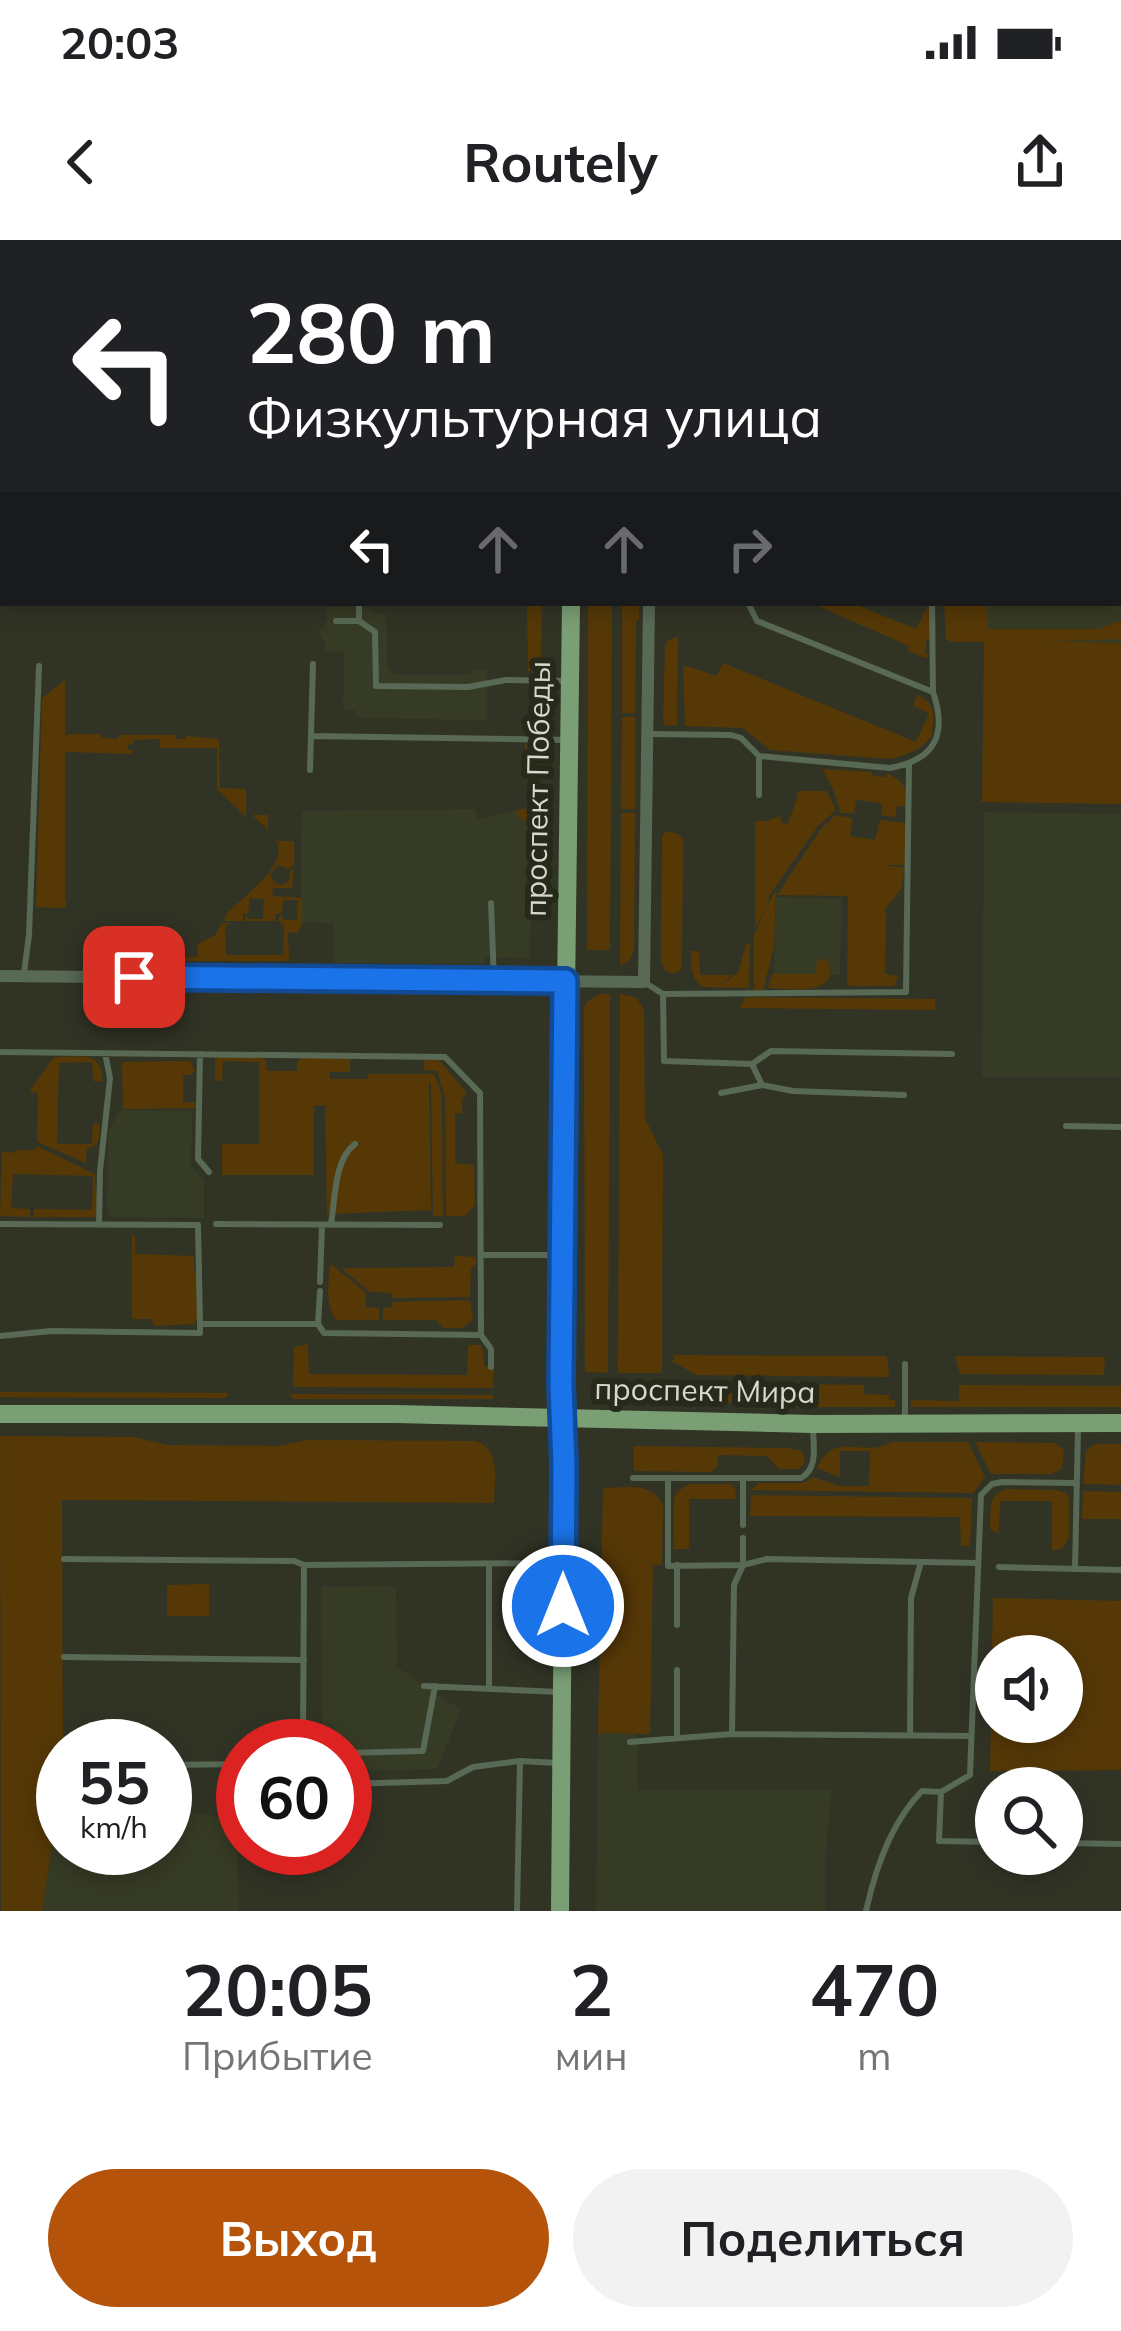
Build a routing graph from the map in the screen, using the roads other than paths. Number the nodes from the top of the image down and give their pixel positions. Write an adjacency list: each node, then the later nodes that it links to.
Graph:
1 (359, 606): 7 (lane)
2 (571, 606): 10 (main road, проспект Победы)
3 (649, 606): 12 (street)
4 (750, 606): 11 (lane)
5 (932, 606): 11 (lane)
6 (336, 621): 7 (lane)
7 (359, 621): 10 (lane)
8 (314, 664): 13 (lane)
9 (39, 666): 21 (lane)
10 (571, 681): 14 (main road, проспект Победы)
11 (933, 692): 16 (lane)
12 (647, 734): 15 (lane); 24 (street)
13 (311, 736): 14 (lane); 17 (lane)
14 (570, 740): 23 (main road, проспект Победы)
15 (759, 756): 16 (lane); 18 (lane)
16 (909, 765): 25 (lane)
17 (310, 770)
18 (759, 795)
19 (490, 903): 22 (lane)
20 (0, 976): 21 (street)
21 (24, 976): 22 (street)
22 (494, 980): 23 (street)
23 (565, 981): 24 (street); 44 (main road, проспект Победы)
24 (644, 982): 25 (lane)
25 (663, 994): 30 (lane)
26 (0, 1052): 27 (lane)
27 (105, 1052): 28 (lane); 39 (lane)
28 (200, 1054): 37 (lane); 43 (lane)
29 (952, 1054): 30 (lane)
30 (752, 1064): 31 (lane)
31 (762, 1085): 32 (lane); 33 (lane)
32 (722, 1093)
33 (904, 1095)
34 (1066, 1126): 35 (lane)
35 (1121, 1126)
36 (355, 1144): 41 (lane)
37 (209, 1172)
38 (0, 1224): 39 (lane)
39 (99, 1225): 45 (lane)
40 (216, 1225): 41 (lane)
41 (327, 1225): 42 (lane); 46 (lane)
42 (440, 1225)
43 (481, 1255): 44 (lane); 47 (lane)
44 (562, 1255): 52 (main road, проспект Победы)
45 (200, 1324): 46 (lane); 48 (lane)
46 (318, 1324): 47 (lane)
47 (481, 1335): 50 (lane)
48 (0, 1336)
49 (904, 1364): 54 (lane)
50 (491, 1367)
51 (0, 1414): 52 (main road, проспект Мира)
52 (562, 1417): 53 (main road, проспект Мира); 65 (main road, проспект Победы)
53 (813, 1424): 54 (main road, проспект Мира); 59 (lane)
54 (905, 1424): 55 (main road, проспект Мира)
55 (1079, 1424): 56 (main road, проспект Мира); 60 (lane)
56 (1121, 1424)
57 (633, 1478): 58 (lane)
58 (668, 1478): 59 (lane); 69 (lane)
59 (743, 1478): 61 (lane)
60 (1075, 1484): 67 (lane); 72 (lane)
61 (742, 1525)
62 (743, 1538): 70 (lane)
63 (64, 1559): 68 (lane)
64 (921, 1562): 67 (lane); 70 (lane); 84 (lane)
65 (563, 1563): 66 (lane); 81 (main road, проспект Победы)
66 (489, 1564): 68 (lane); 80 (lane)
67 (977, 1564): 85 (lane)
68 (304, 1565): 76 (lane)
69 (677, 1565): 70 (lane); 74 (lane)
70 (742, 1565): 83 (lane)
71 (999, 1567): 72 (lane)
72 (1075, 1569): 73 (lane)
73 (1121, 1570)
74 (677, 1625)
75 (64, 1657): 76 (lane)
76 (304, 1660): 82 (lane)
77 (677, 1670): 86 (lane)
78 (424, 1686): 79 (lane)
79 (435, 1686): 80 (lane); 88 (lane)
80 (489, 1689): 81 (lane)
81 (562, 1693): 90 (main road, проспект Победы)
82 (303, 1719)
83 (732, 1734): 84 (lane); 86 (lane)
84 (910, 1736): 85 (lane)
85 (971, 1736): 92 (lane)
86 (677, 1737): 87 (lane)
87 (630, 1742)
88 (372, 1752)
89 (520, 1761): 90 (lane); 91 (lane); 96 (lane)
90 (562, 1763): 97 (main road, проспект Победы)
91 (372, 1783)
92 (941, 1792): 93 (lane); 98 (lane)
93 (975, 1842)
94 (1083, 1843): 95 (lane)
95 (1121, 1844)
96 (517, 1911)
97 (560, 1911)
98 (866, 1911)

